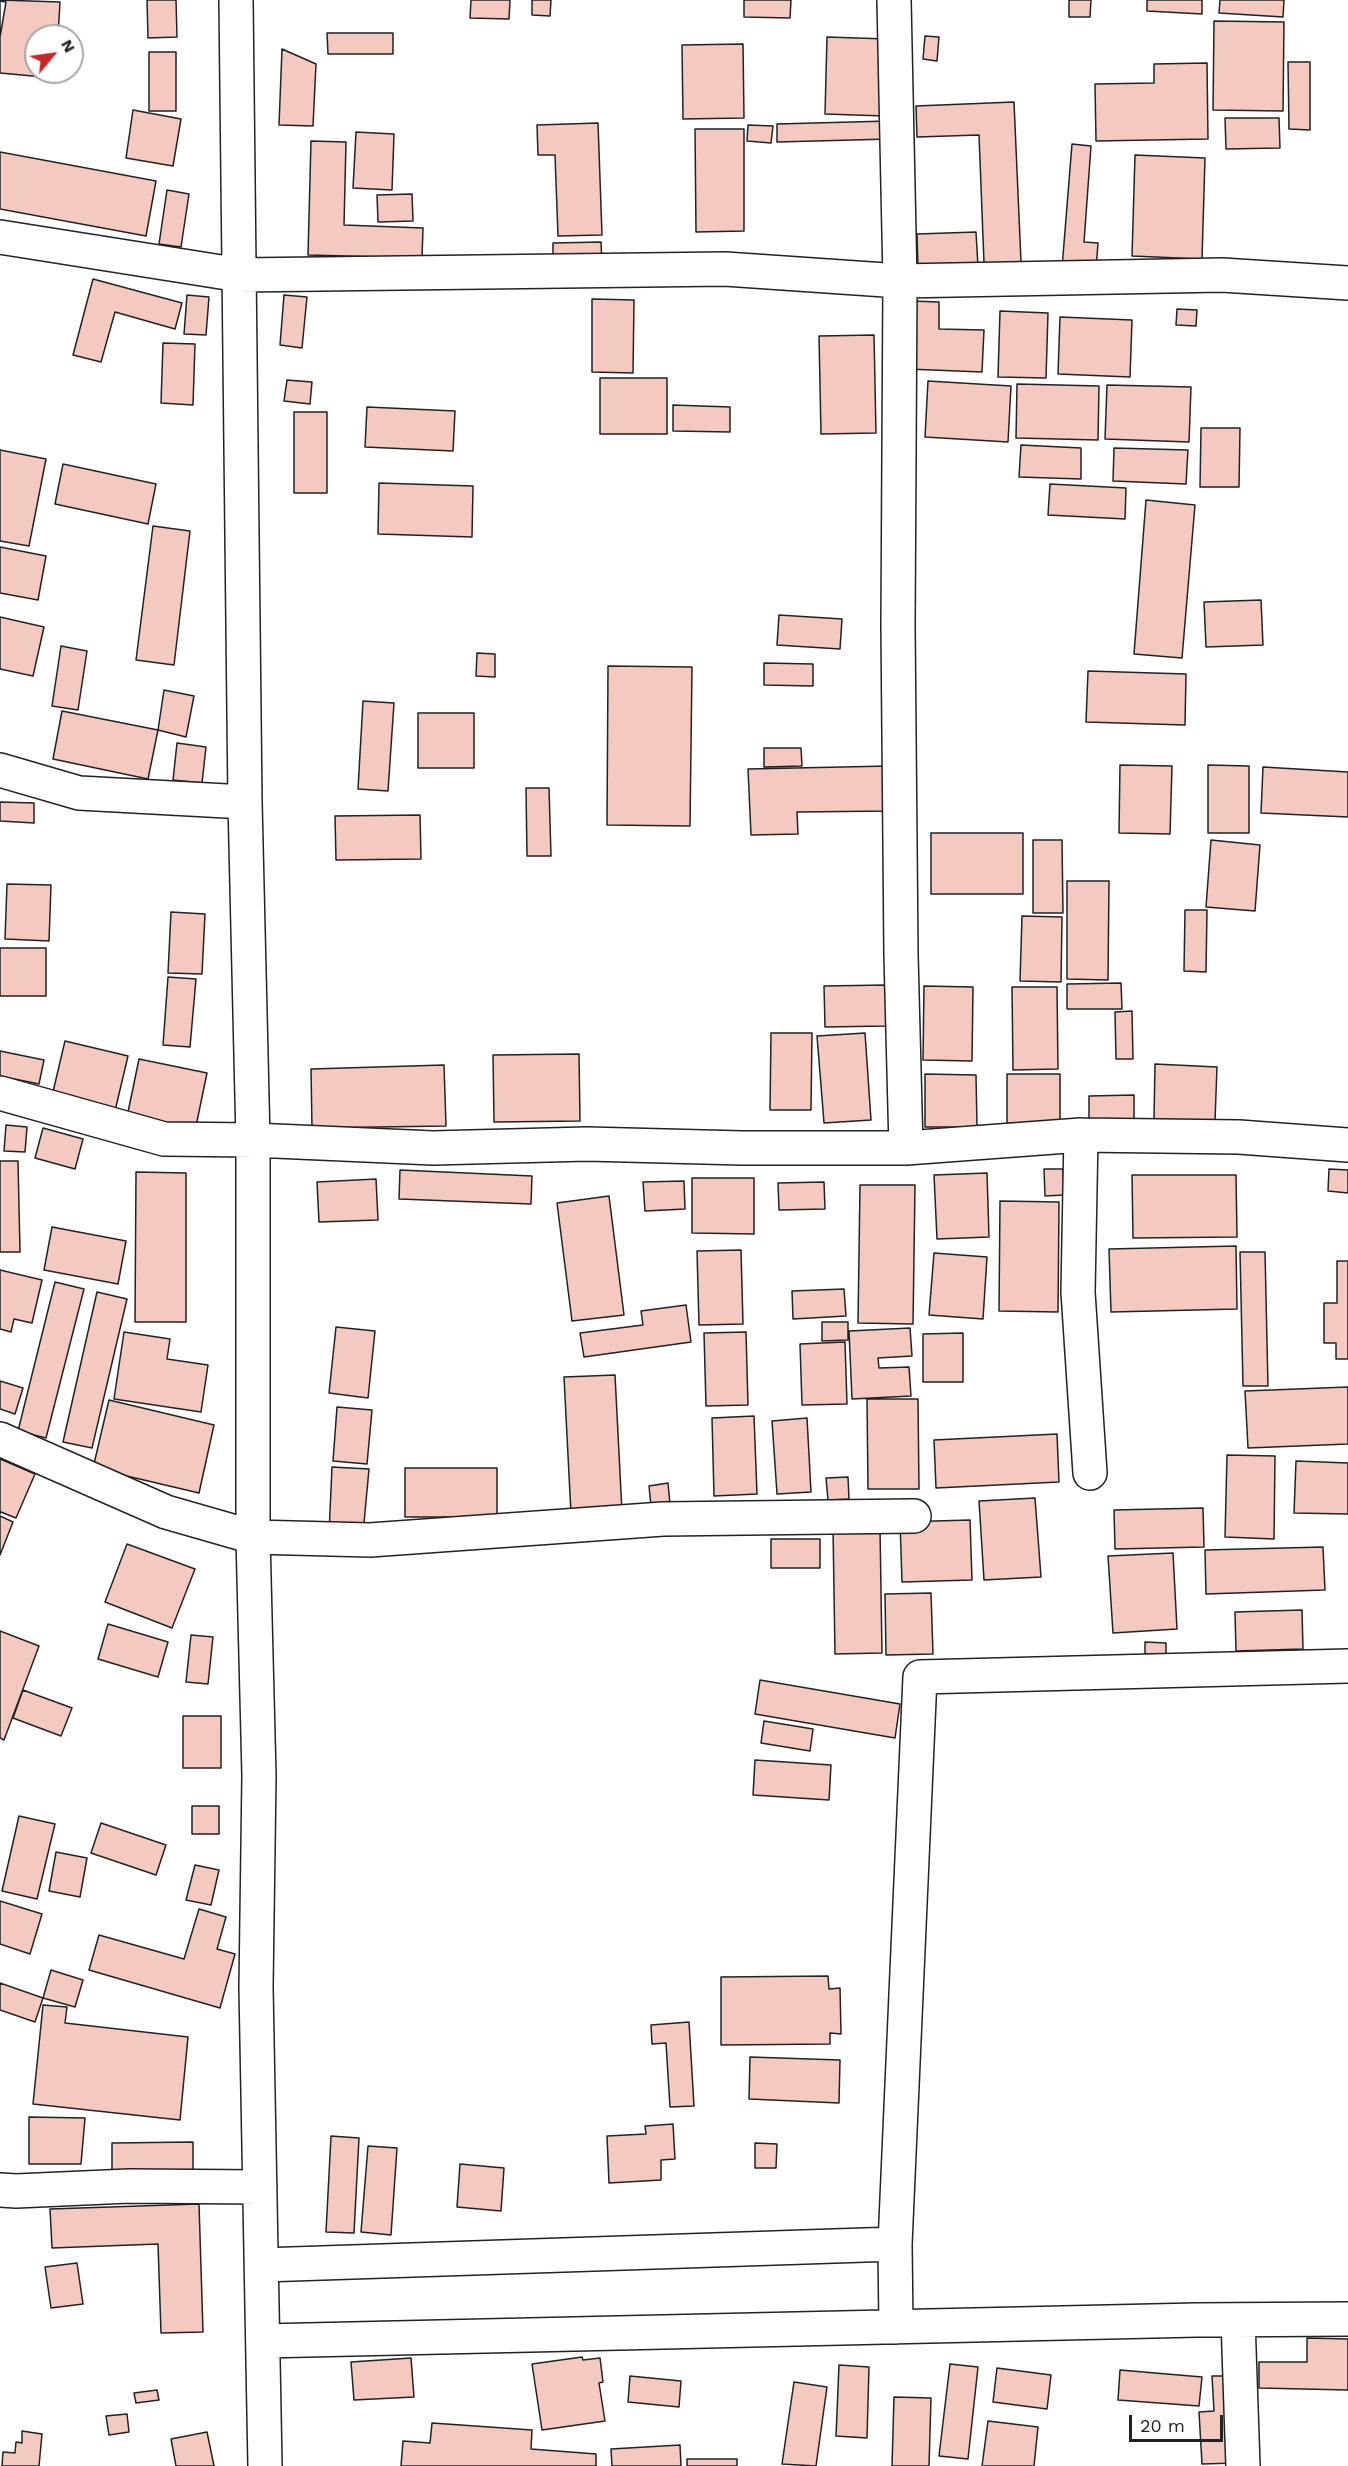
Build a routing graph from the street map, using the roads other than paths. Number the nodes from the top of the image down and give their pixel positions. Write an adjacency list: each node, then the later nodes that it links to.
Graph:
1 (236, 0): 4 (street)
2 (894, 0): 5 (street)
3 (0, 237): 4 (street)
4 (240, 275): 5 (street); 8 (street)
5 (900, 281): 6 (street); 13 (street)
6 (1348, 283)
7 (0, 770): 8 (street)
8 (245, 802): 11 (street)
9 (0, 1093): 11 (street)
10 (1081, 1135): 12 (street); 13 (street); 15 (street)
11 (253, 1140): 13 (street); 17 (street)
12 (1348, 1145)
13 (906, 1148)
14 (0, 1439): 17 (street)
15 (1090, 1473)
16 (914, 1516): 17 (street)
17 (253, 1537): 19 (street)
18 (1348, 1666): 21 (street)
19 (260, 2187): 20 (street); 22 (street)
20 (0, 2190)
21 (896, 2244): 22 (street); 25 (street)
22 (262, 2265): 26 (street)
23 (1348, 2319): 24 (street)
24 (1238, 2320): 25 (street); 28 (street)
25 (896, 2327): 26 (street)
26 (262, 2342): 27 (street)
27 (265, 2466)
28 (1243, 2466)

